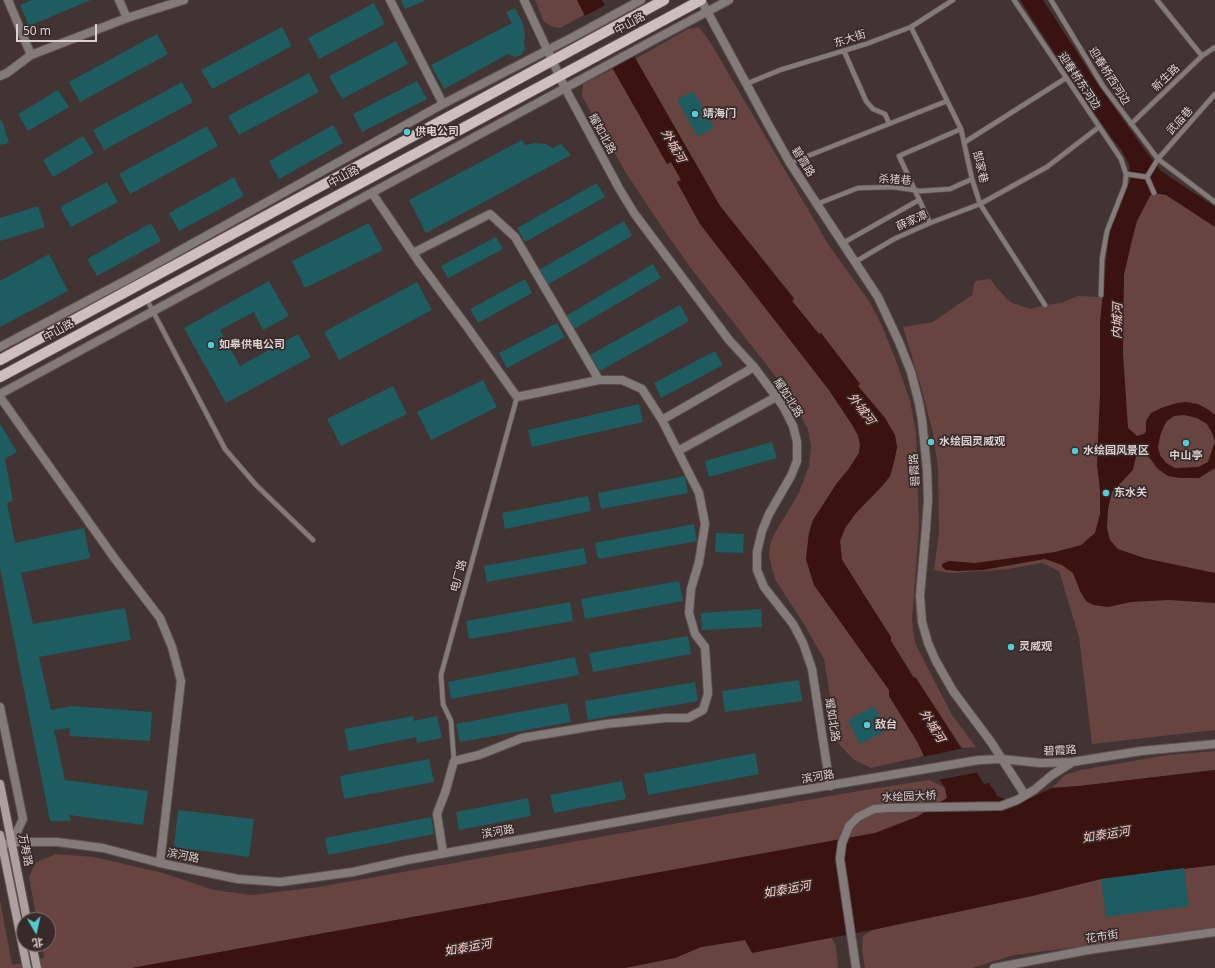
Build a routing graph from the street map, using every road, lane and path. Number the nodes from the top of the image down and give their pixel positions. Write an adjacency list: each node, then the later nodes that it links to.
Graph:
1 (8, 0): 20 (street)
2 (120, 0): 15 (street)
3 (184, 0): 15 (street)
4 (390, 0): 30 (street)
5 (524, 0): 18 (street, 耀如北路)
6 (641, 0): 18 (street)
7 (664, 0): 22 (main road, 中山路)
8 (701, 0): 14 (street, 碧霞路); 24 (main road, 中山路)
9 (729, 0): 14 (street)
10 (953, 0): 16 (lane, 东大街)
11 (1014, 0): 25 (lane, 迎春桥东河边)
12 (1051, 0): 32 (lane, 迎春桥西河边)
13 (1157, 0): 21 (lane)
14 (707, 12): 26 (street, 碧霞路); 27 (street)
15 (127, 18): 20 (street)
16 (911, 27): 19 (lane, 东大街); 29 (lane, 郜家巷)
17 (1215, 47): 21 (lane, 新生路)
18 (546, 50): 22 (street, 耀如北路); 30 (street)
19 (844, 51): 26 (lane, 东大街); 31 (lane)
20 (31, 54): 23 (street)
21 (1202, 56): 32 (lane, 新生路)
22 (551, 61): 24 (street, 耀如北路); 57 (main road, 中山路)
23 (0, 76)
24 (558, 76): 27 (street, 耀如北路); 53 (main road, 中山路)
25 (1066, 78): 33 (lane, 迎春桥东河边); 35 (lane)
26 (746, 84): 37 (street, 碧霞路)
27 (564, 88): 42 (street); 58 (street, 耀如北路)
28 (1215, 94): 36 (lane, 武庙巷)
29 (947, 100): 31 (lane); 34 (lane, 郜家巷)
30 (443, 104): 56 (street)
31 (889, 123): 37 (lane)
32 (1131, 124): 36 (lane, 迎春桥西河边)
33 (1100, 127): 38 (lane, 迎春桥东河边); 47 (lane, 薛家潭)
34 (961, 129): 35 (lane, 郜家巷); 41 (lane)
35 (965, 142): 40 (lane, 郜家巷)
36 (1158, 159): 39 (lane, 武庙巷); 45 (lane, 迎春桥西河边)
37 (790, 163): 46 (street, 碧霞路)
38 (1126, 174): 39 (lane); 52 (lane)
39 (1147, 177): 43 (lane)
40 (972, 179): 41 (lane, 杀猪巷); 47 (lane, 郜家巷)
41 (914, 190): 44 (lane); 46 (lane, 杀猪巷)
42 (372, 193): 50 (street); 55 (street)
43 (1154, 193)
44 (919, 200): 48 (lane); 49 (lane)
45 (1215, 202)
46 (817, 204): 49 (street, 碧霞路)
47 (980, 204): 48 (lane, 薛家潭); 54 (lane, 郜家巷)
48 (930, 223): 51 (lane, 薛家潭)
49 (844, 244): 51 (street, 碧霞路)
50 (413, 252): 60 (street); 62 (street)
51 (856, 262): 69 (street, 碧霞路)
52 (1101, 295)
53 (146, 298): 55 (lane); 59 (main road, 中山路)
54 (1044, 305)
55 (153, 312): 61 (street); 66 (lane)
56 (0, 347)
57 (0, 360)
58 (754, 367): 63 (street, 耀如北路); 64 (street)
59 (0, 377)
60 (599, 380): 62 (street); 64 (street)
61 (0, 396): 79 (street)
62 (517, 397): 70 (lane, 电厂路)
63 (776, 397): 65 (street); 73 (street, 耀如北路)
64 (662, 420): 65 (street)
65 (678, 451): 70 (street)
66 (313, 540)
67 (0, 708): 76 (street)
68 (1215, 744): 71 (street, 碧霞路)
69 (1002, 759): 71 (street, 碧霞路); 73 (street, 滨河路); 74 (street)
70 (454, 761): 78 (street)
71 (1072, 762): 74 (street, 水绘园大桥)
72 (0, 784): 76 (main road, 万寿路)
73 (830, 786): 78 (street, 滨河路)
74 (1025, 795): 83 (street, 水绘园大桥)
75 (0, 835): 77 (main road, 万寿路)
76 (12, 842): 77 (street, 滨河路); 79 (street, 滨河路); 80 (main road, 万寿路)
77 (1, 844): 84 (main road, 万寿路)
78 (444, 853): 79 (street, 滨河路)
79 (160, 863)
80 (25, 912)
81 (1215, 932): 86 (street, 花市街)
82 (34, 952): 85 (main road)
83 (856, 965)
84 (27, 968)
85 (37, 968)
86 (994, 968)

